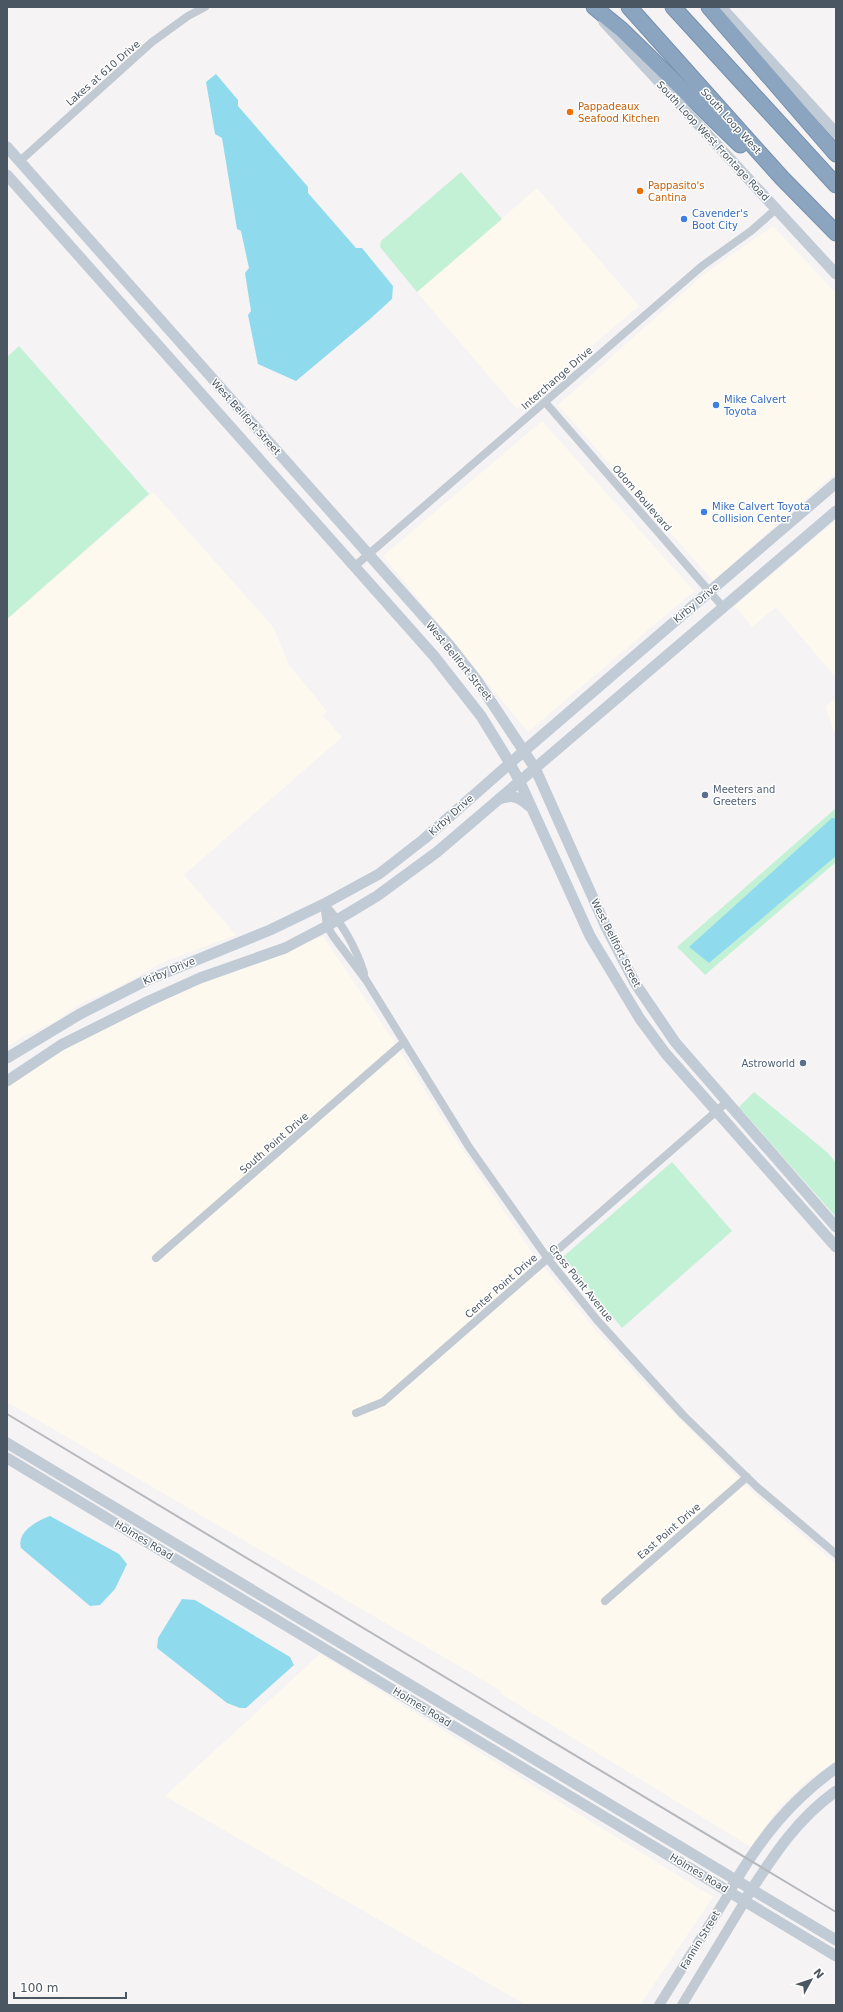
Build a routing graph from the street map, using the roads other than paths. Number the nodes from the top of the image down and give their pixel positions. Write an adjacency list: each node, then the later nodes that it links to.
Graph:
1 (205, 7): 12 (street, Lakes at 610 Drive)
2 (591, 7): 17 (main road, South Loop West Frontage Road)
3 (594, 7): 14 (highway)
4 (629, 7): 14 (highway, South Loop West)
5 (673, 7): 15 (highway)
6 (709, 7): 10 (highway)
7 (721, 7): 8 (main road)
8 (836, 133)
9 (7, 147): 12 (main road, West Bellfort Street)
10 (836, 154)
11 (7, 160): 12 (main road)
12 (20, 161): 16 (main road, West Bellfort Street)
13 (7, 174): 16 (main road); 21 (main road, West Bellfort Street)
14 (782, 178): 18 (highway, South Loop West)
15 (836, 186)
16 (52, 198): 20 (main road, West Bellfort Street)
17 (776, 209): 19 (main road, South Loop West Frontage Road); 24 (street, Interchange Drive)
18 (836, 233)
19 (836, 274)
20 (139, 296): 21 (main road); 22 (main road, West Bellfort Street)
21 (125, 308): 23 (main road, West Bellfort Street)
22 (212, 378): 23 (main road); 25 (main road, West Bellfort Street)
23 (198, 390): 26 (main road, West Bellfort Street)
24 (545, 402): 29 (street, Interchange Drive); 31 (street, Odom Boulevard)
25 (283, 458): 26 (main road); 29 (main road, West Bellfort Street)
26 (270, 470): 30 (main road, West Bellfort Street)
27 (836, 484): 31 (main road, Kirby Drive)
28 (836, 511): 32 (main road, Kirby Drive)
29 (368, 555): 30 (street, Interchange Drive); 33 (main road, West Bellfort Street)
30 (355, 566): 34 (main road, West Bellfort Street)
31 (710, 592): 32 (street, Odom Boulevard); 35 (main road, Kirby Drive)
32 (723, 607): 37 (main road, Kirby Drive)
33 (450, 646): 34 (main road); 35 (main road, West Bellfort Street)
34 (434, 656): 36 (main road, West Bellfort Street)
35 (524, 751): 36 (main road, Kirby Drive); 37 (main road, West Bellfort Street)
36 (510, 763): 38 (main road, West Bellfort Street); 41 (main road, Kirby Drive)
37 (535, 768): 38 (main road, Kirby Drive); 44 (main road, West Bellfort Street)
38 (519, 780): 39 (main road, Kirby Drive); 40 (main road, West Bellfort Street)
39 (496, 800): 40 (main road); 42 (main road, Kirby Drive)
40 (533, 810): 45 (main road, West Bellfort Street)
41 (324, 904): 42 (street, Cross Point Avenue); 43 (street, Cross Point Avenue); 46 (main road, Kirby Drive)
42 (338, 919): 43 (main road, Kirby Drive); 48 (street, Cross Point Avenue)
43 (328, 926): 47 (main road, Kirby Drive); 48 (street, Cross Point Avenue)
44 (606, 927): 45 (main road); 54 (main road, West Bellfort Street)
45 (590, 936): 55 (main road, West Bellfort Street)
46 (192, 961): 47 (main road); 49 (main road, Kirby Drive)
47 (200, 978): 50 (main road, Kirby Drive)
48 (366, 980): 51 (street, Cross Point Avenue)
49 (80, 1014): 50 (main road); 52 (main road, Kirby Drive)
50 (89, 1031): 53 (main road, Kirby Drive)
51 (404, 1042): 58 (street, South Point Drive); 59 (street, Cross Point Avenue)
52 (7, 1058)
53 (7, 1081)
54 (727, 1102): 55 (street, Center Point Drive); 56 (main road, West Bellfort Street)
55 (717, 1111): 57 (main road, West Bellfort Street); 59 (street, Center Point Drive)
56 (836, 1227)
57 (836, 1247)
58 (156, 1258)
59 (548, 1259): 60 (street, Center Point Drive); 63 (street, Cross Point Avenue)
60 (356, 1413)
61 (7, 1443): 64 (main road, Holmes Road)
62 (7, 1458): 66 (main road, Holmes Road)
63 (747, 1477): 65 (street, Cross Point Avenue); 67 (street, East Point Drive)
64 (175, 1544): 66 (main road); 68 (main road, Holmes Road)
65 (836, 1554)
66 (169, 1555): 69 (main road, Holmes Road)
67 (605, 1601)
68 (361, 1656): 69 (main road); 71 (main road, Holmes Road)
69 (355, 1667): 72 (main road, Holmes Road)
70 (836, 1768): 73 (main road, Fannin Street)
71 (549, 1769): 72 (main road); 76 (main road, Holmes Road)
72 (542, 1779): 78 (main road, Holmes Road)
73 (808, 1789): 75 (main road); 76 (main road, Fannin Street)
74 (836, 1791): 75 (main road, Fannin Street)
75 (820, 1804): 77 (main road, Fannin Street)
76 (736, 1881): 77 (main road, Holmes Road); 78 (main road, Fannin Street)
77 (752, 1890): 79 (main road, Fannin Street); 80 (main road, Holmes Road)
78 (730, 1892): 79 (main road, Holmes Road); 82 (street, Fannin Street)
79 (745, 1901): 81 (main road, Holmes Road); 83 (street, Fannin Street)
80 (836, 1940)
81 (836, 1956)
82 (659, 2005)
83 (682, 2005)

